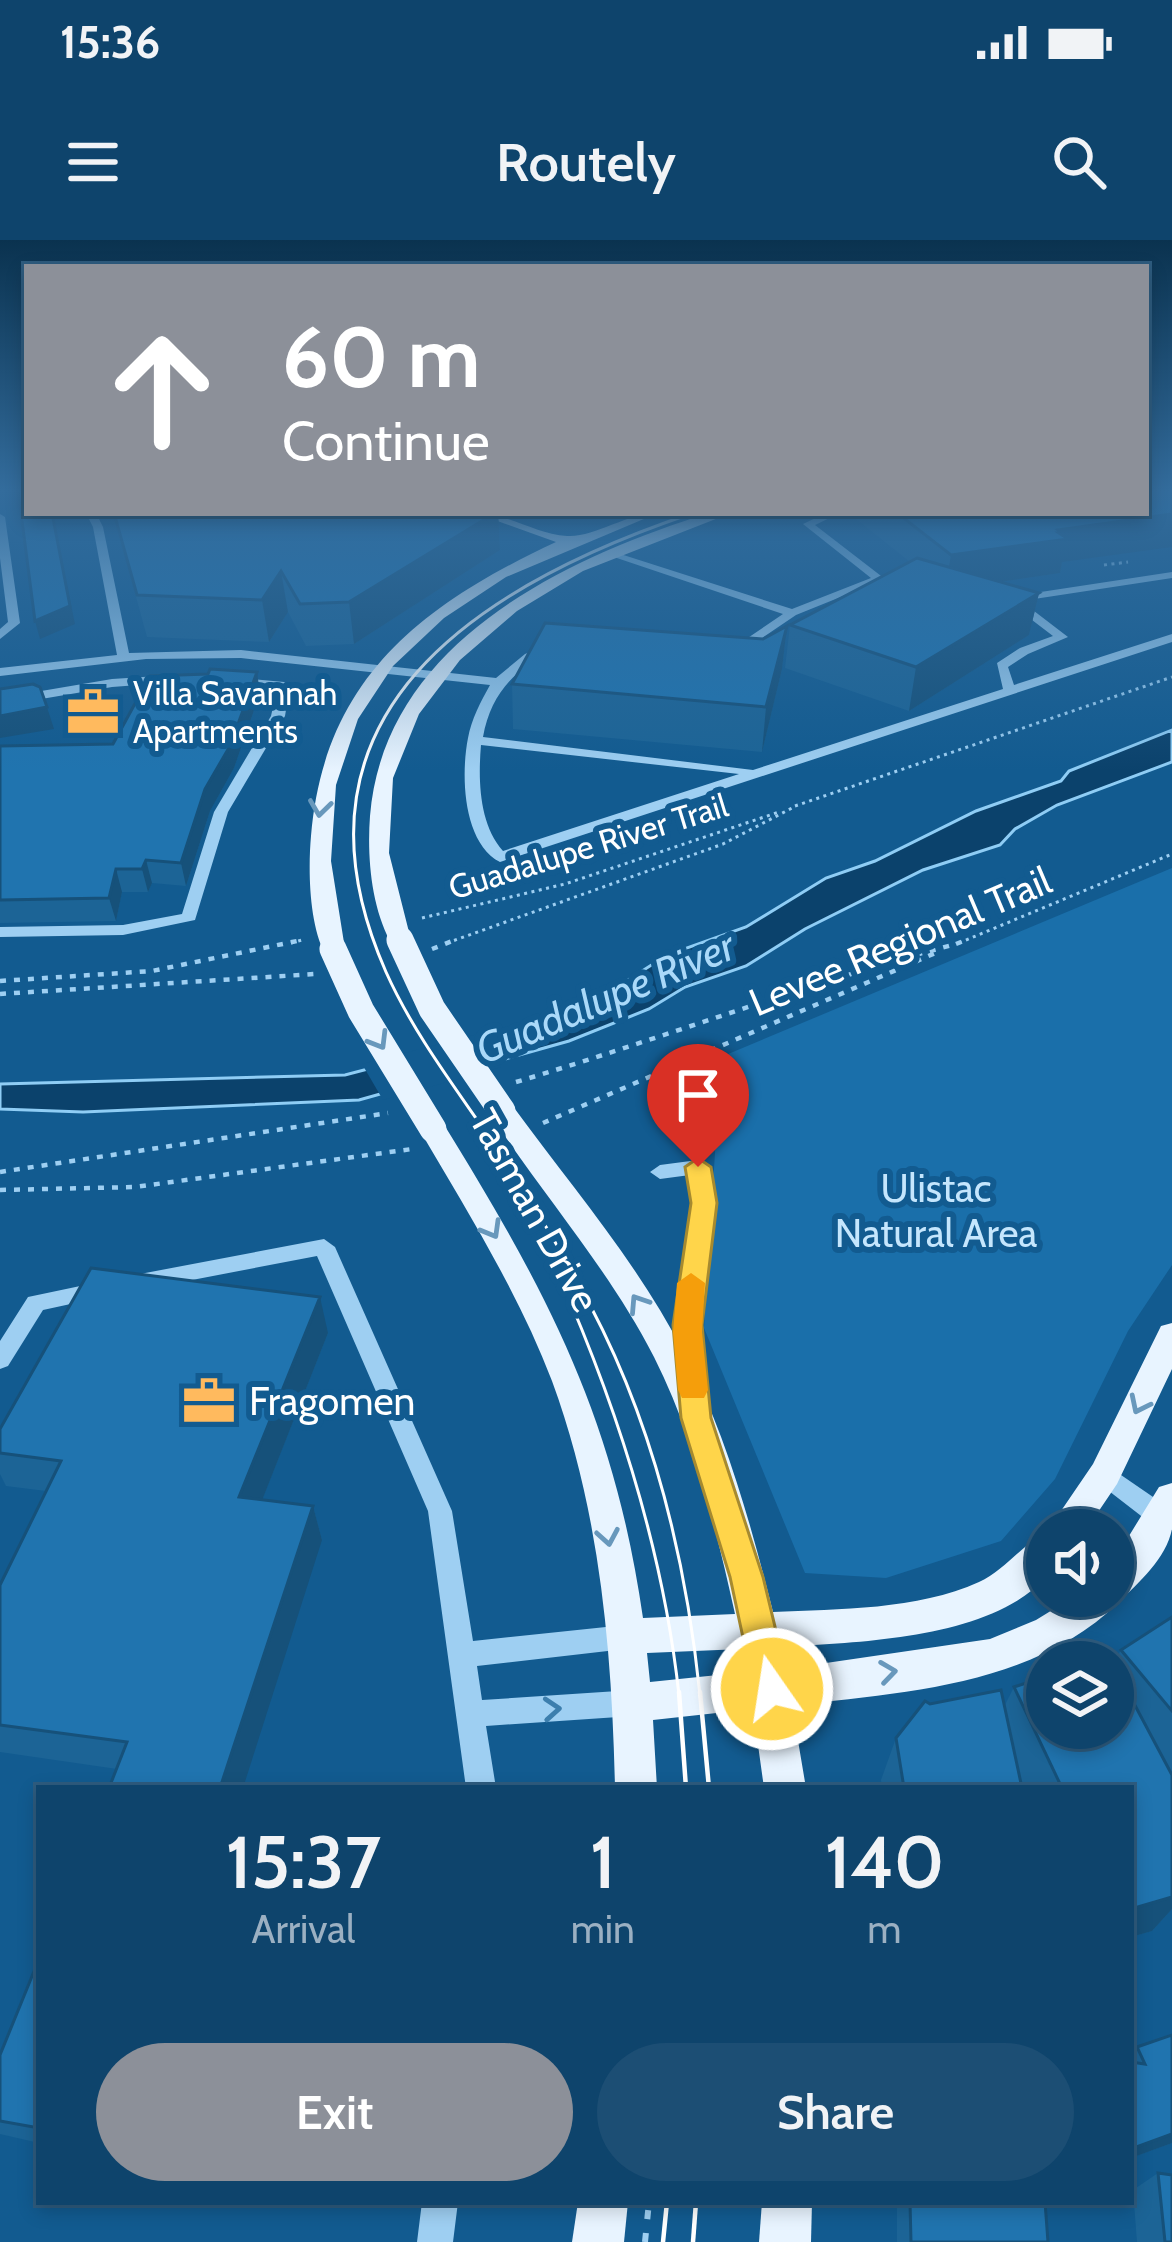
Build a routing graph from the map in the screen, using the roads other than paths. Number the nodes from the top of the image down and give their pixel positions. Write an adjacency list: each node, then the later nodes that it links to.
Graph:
1 (8, 583): 9 (street)
2 (110, 583): 12 (street)
3 (486, 583): 15 (main road, Tasman Drive)
4 (550, 583): 17 (main road, Tasman Drive)
5 (701, 583): 8 (street)
6 (868, 583): 8 (street)
7 (1111, 583): 22 (street)
8 (792, 613): 14 (street)
9 (0, 635)
10 (1172, 638): 22 (street)
11 (558, 647): 20 (street)
12 (124, 657): 13 (street); 15 (street)
13 (104, 659): 16 (street); 21 (street)
14 (714, 659)
15 (379, 670): 17 (street); 38 (main road, Tasman Drive, one-way to 38, bridge)
16 (0, 676)
17 (433, 676): 20 (street); 30 (main road, Tasman Drive, one-way to 17, bridge)
18 (183, 679): 21 (street)
19 (220, 680): 26 (street)
20 (497, 682): 24 (street)
21 (112, 683): 23 (street)
22 (1009, 688): 25 (street)
23 (0, 702)
24 (473, 740): 25 (street); 25 (street)
25 (755, 772)
26 (0, 932)
27 (660, 1172): 30 (street)
28 (1172, 1335): 31 (main road, one-way to 31)
29 (0, 1360): 39 (street)
30 (696, 1418): 37 (main road, Tasman Drive)
31 (1105, 1474): 32 (main road); 33 (street)
32 (1081, 1509)
33 (1169, 1514): 34 (main road)
34 (1134, 1565)
35 (1026, 1572): 37 (main road)
36 (1076, 1617): 40 (main road, one-way to 36)
37 (758, 1631): 38 (main road); 40 (main road, Tasman Drive)
38 (625, 1637): 39 (street); 41 (main road, Tasman Drive)
39 (461, 1655): 42 (street)
40 (772, 1689): 41 (main road); 45 (main road, Tasman Drive)
41 (633, 1703): 42 (street, one-way to 41); 44 (main road, Tasman Drive)
42 (472, 1714): 43 (street)
43 (482, 1785)
44 (636, 1785)
45 (785, 1785)
46 (440, 2205): 49 (street)
47 (603, 2205): 50 (main road)
48 (787, 2205): 51 (main road)
49 (435, 2242)
50 (598, 2242)
51 (785, 2242)

